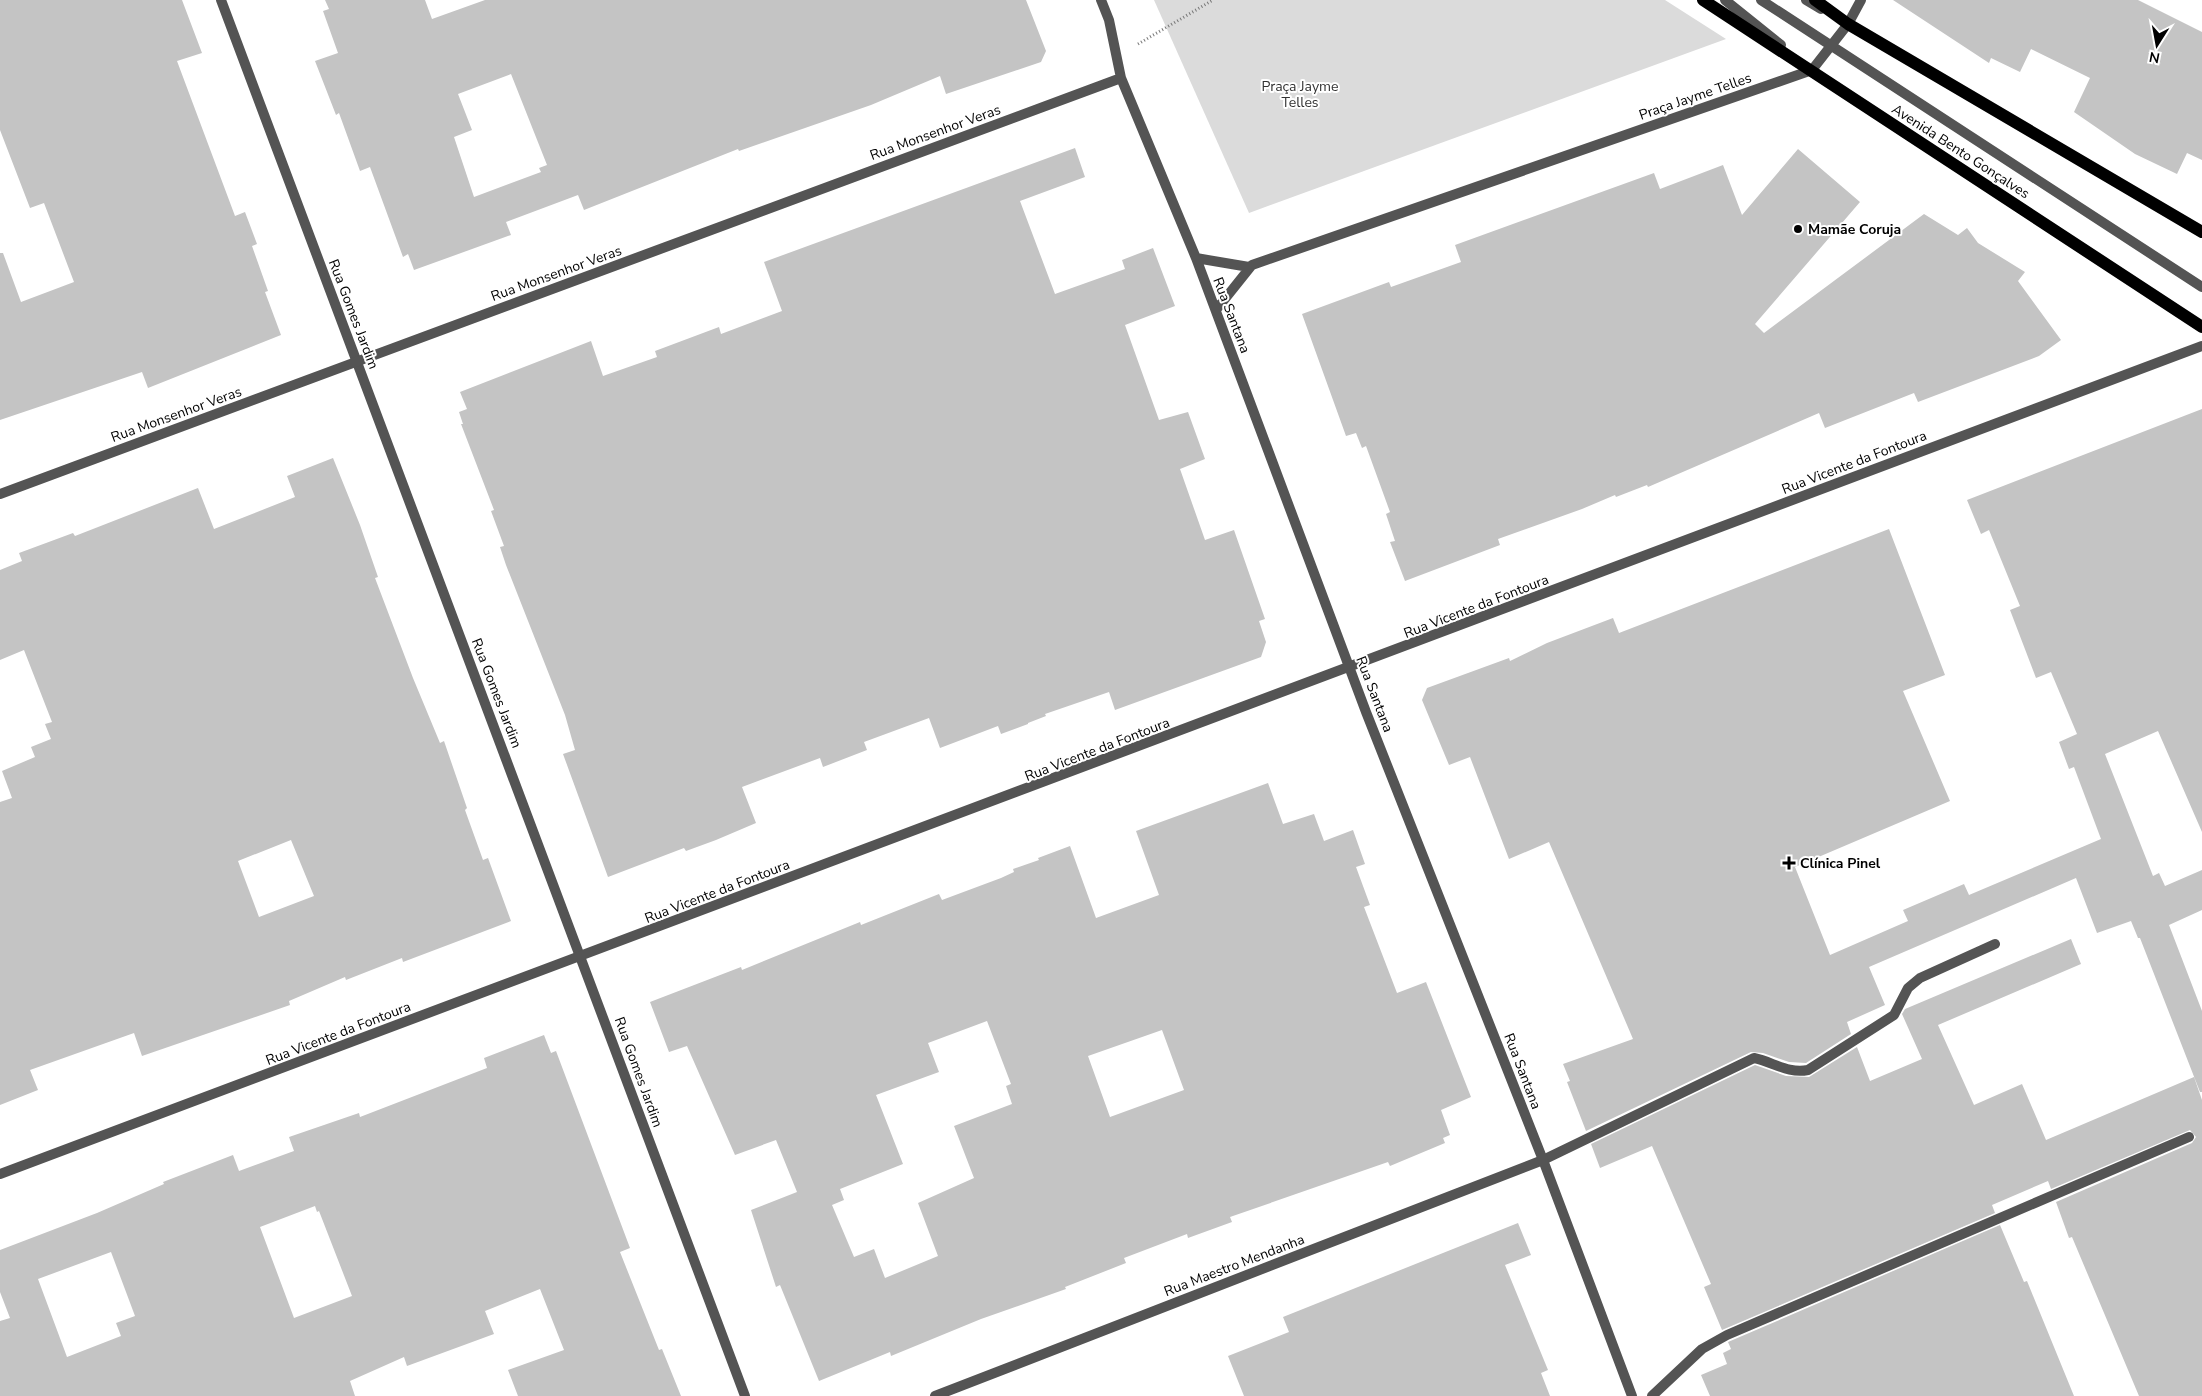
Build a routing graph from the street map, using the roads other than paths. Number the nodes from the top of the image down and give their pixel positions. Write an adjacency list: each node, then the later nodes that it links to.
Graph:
1 (221, 0): 20 (street, Rua Gomes Jardim)
2 (1101, 0): 12 (street, Rua Santana)
3 (1702, 0): 11 (main road, Avenida Bento Gonçalves)
4 (1725, 0): 11 (street)
5 (1761, 0): 10 (street)
6 (1806, 0): 9 (street)
7 (1815, 0): 9 (main road)
8 (1862, 0): 9 (street)
9 (1848, 24): 10 (street); 13 (main road)
10 (1830, 47): 11 (street); 16 (street)
11 (1812, 70): 15 (street, Praça Jayme Telles); 18 (main road, Avenida Bento Gonçalves)
12 (1121, 78): 14 (street, Rua Santana); 20 (street, Rua Monsenhor Veras)
13 (2202, 232)
14 (1196, 258): 15 (street, Praça Jayme Telles); 17 (street, Rua Santana)
15 (1248, 267): 17 (street)
16 (2202, 287)
17 (1216, 310): 22 (street, Rua Santana)
18 (2202, 327)
19 (2202, 346): 22 (street, Rua Vicente da Fontoura)
20 (358, 361): 21 (street, Rua Monsenhor Veras); 24 (street, Rua Gomes Jardim)
21 (0, 494)
22 (1350, 668): 24 (street, Rua Vicente da Fontoura); 26 (street, Rua Santana)
23 (1995, 944): 26 (street, Rua Maestro Mendanha)
24 (581, 957): 27 (street, Rua Vicente da Fontoura); 28 (street, Rua Gomes Jardim)
25 (2188, 1138): 31 (street)
26 (1543, 1160): 29 (street, Rua Maestro Mendanha); 30 (street, Rua Santana)
27 (0, 1174)
28 (745, 1396)
29 (935, 1396)
30 (1632, 1396)
31 (1652, 1396)

